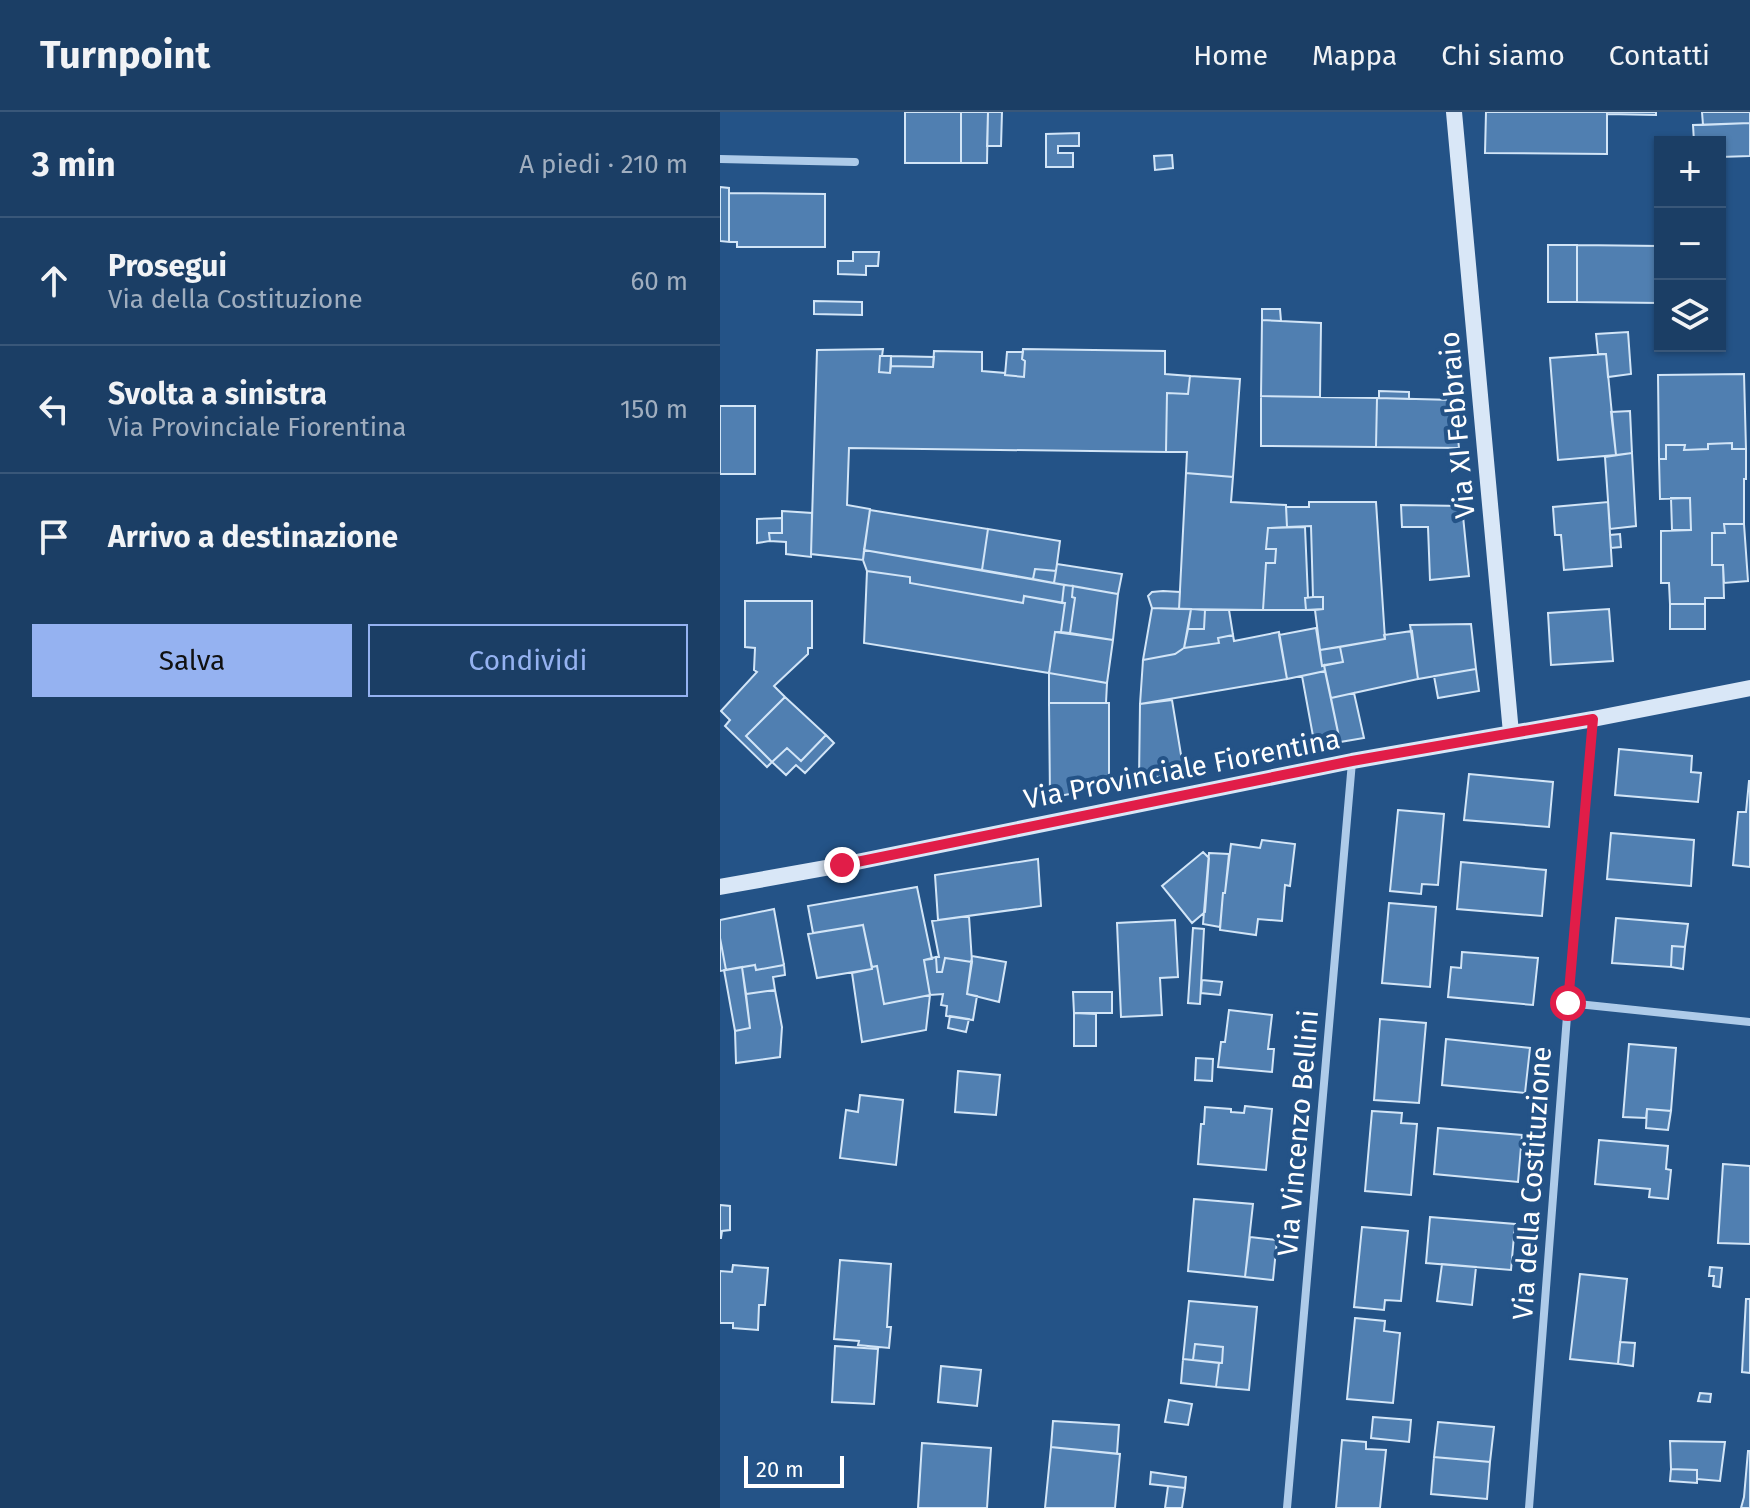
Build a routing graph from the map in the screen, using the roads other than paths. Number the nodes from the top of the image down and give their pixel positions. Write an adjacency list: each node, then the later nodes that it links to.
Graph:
1 (1454, 112): 6 (main road, Via XI Febbraio)
2 (720, 159): 3 (street)
3 (855, 162)
4 (1750, 688): 5 (main road, Via Provinciale Fiorentina)
5 (1593, 719): 6 (main road, Via Provinciale Fiorentina); 9 (street, Via della Costituzione)
6 (1511, 733): 7 (main road, Via Provinciale Fiorentina)
7 (1352, 761): 8 (main road, Via Provinciale Fiorentina); 11 (street, Via Vincenzo Bellini)
8 (720, 887)
9 (1568, 1003): 10 (street); 12 (street, Via della Costituzione)
10 (1750, 1022)
11 (1287, 1508)
12 (1529, 1508)

